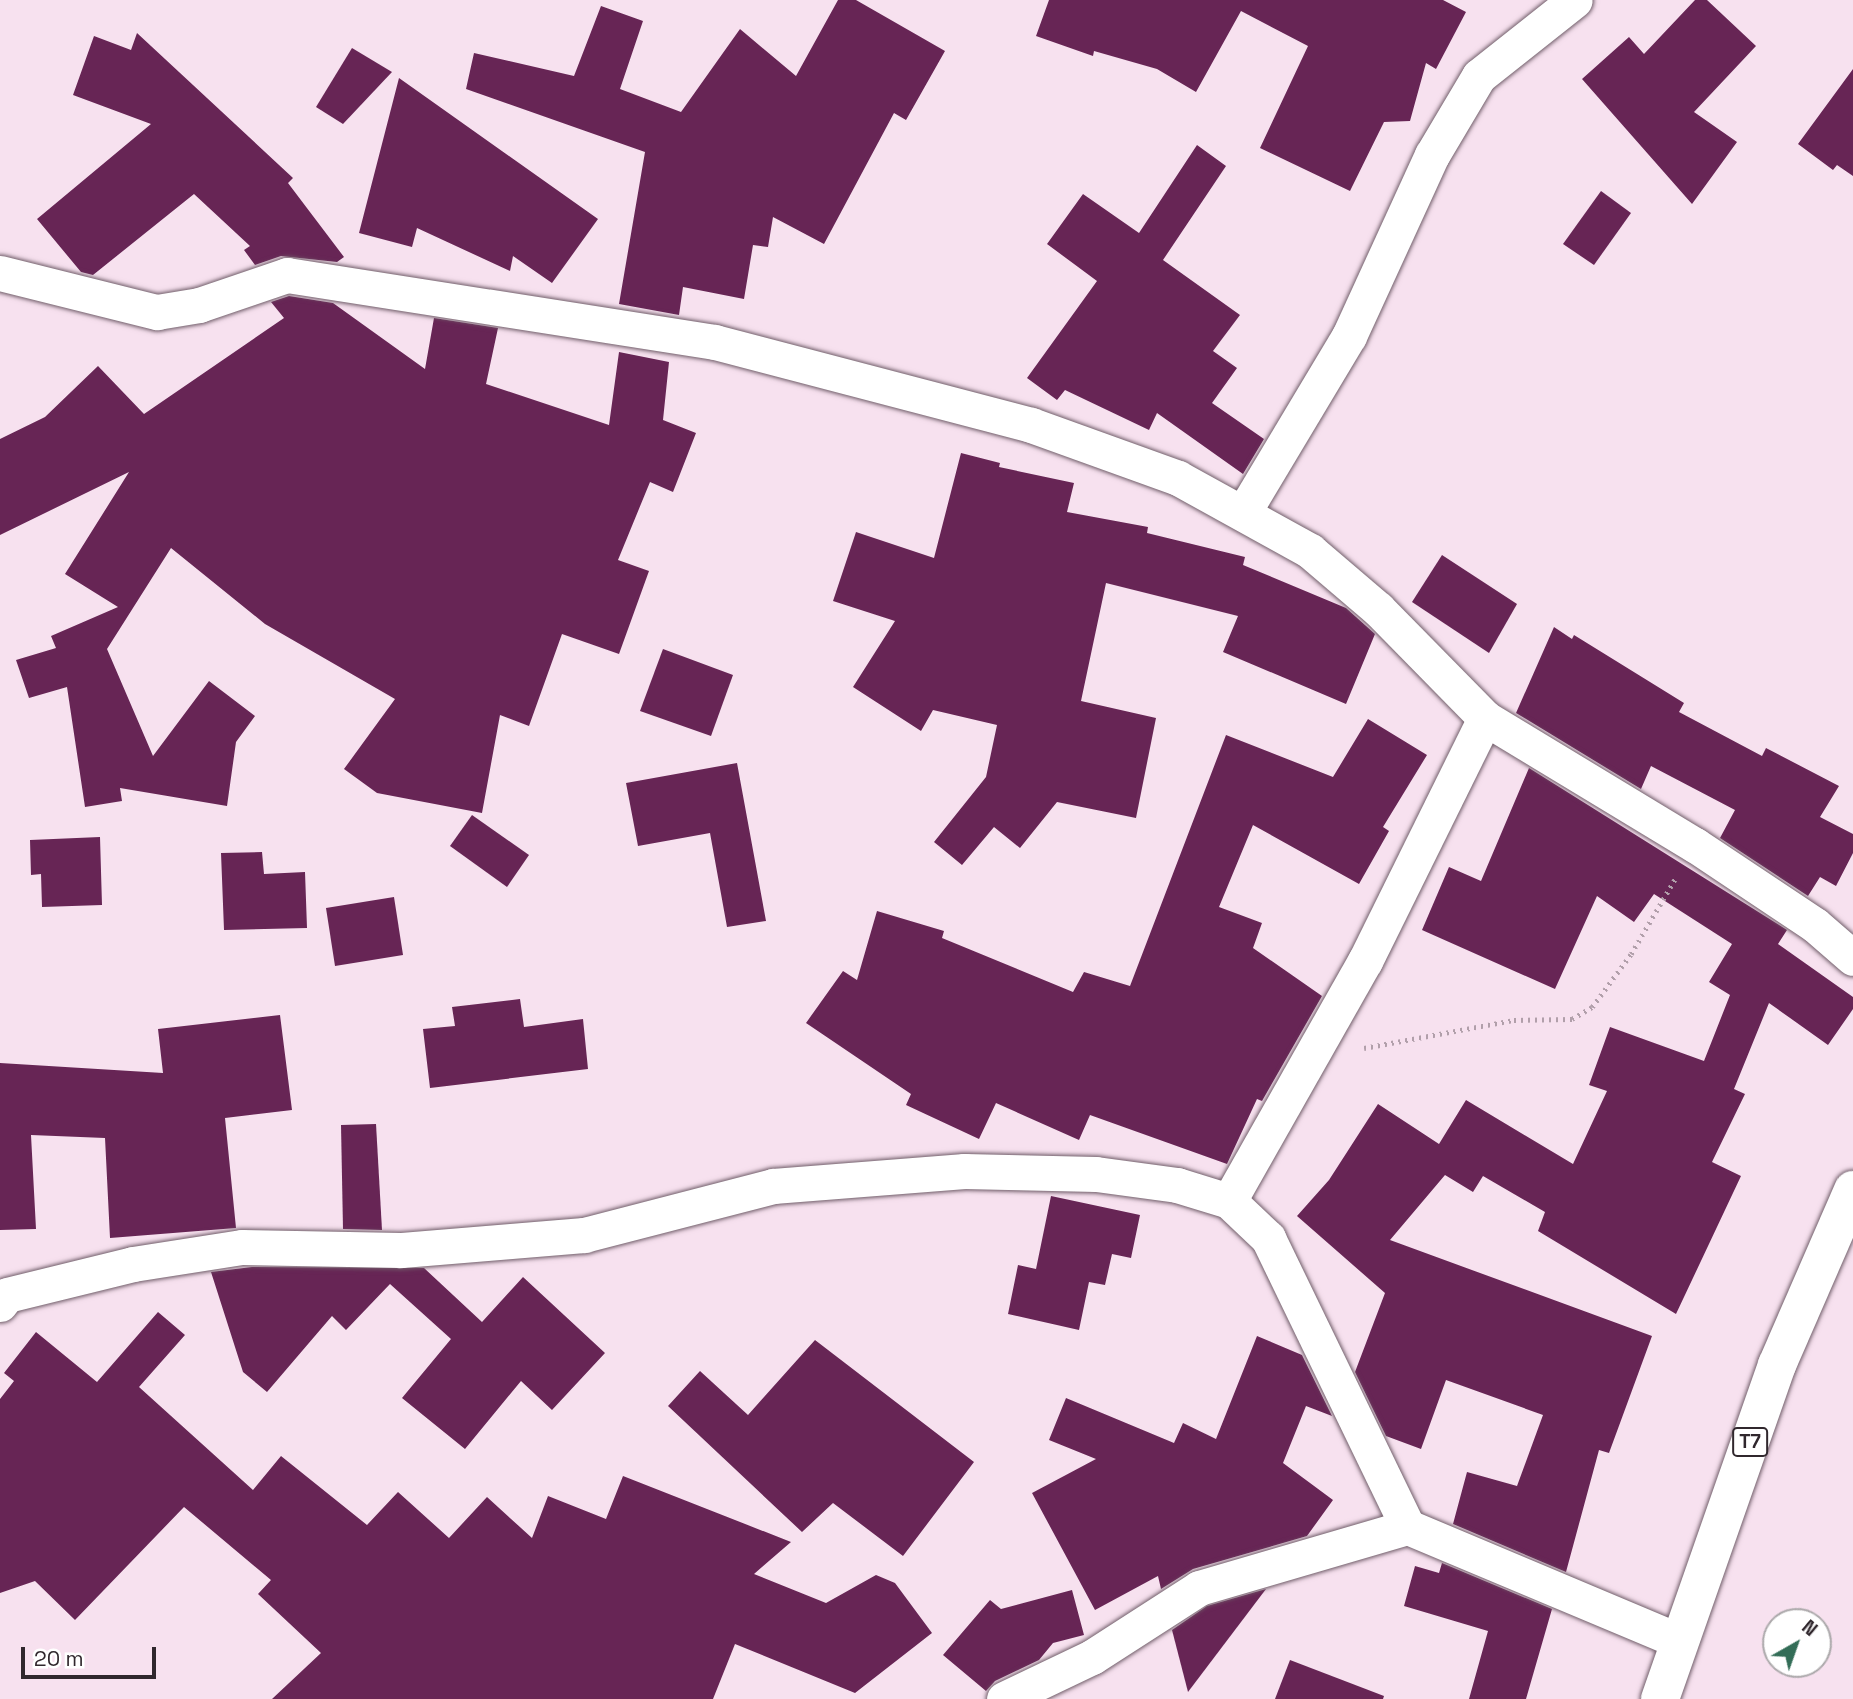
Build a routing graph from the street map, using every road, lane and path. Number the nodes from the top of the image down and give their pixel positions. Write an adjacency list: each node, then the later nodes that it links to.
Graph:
1 (1575, 0): 3 (street)
2 (0, 273): 3 (street)
3 (1243, 513): 4 (street)
4 (1485, 718): 5 (street); 7 (street)
5 (1695, 845): 6 (street); 7 (path)
6 (1853, 958)
7 (1310, 1058): 9 (street)
8 (1853, 1190): 12 (highway, T7)
9 (1229, 1201): 10 (street); 11 (street)
10 (2, 1297)
11 (1408, 1527): 12 (street); 13 (street)
12 (1679, 1642): 14 (highway, T7)
13 (1004, 1699)
14 (1660, 1699)

